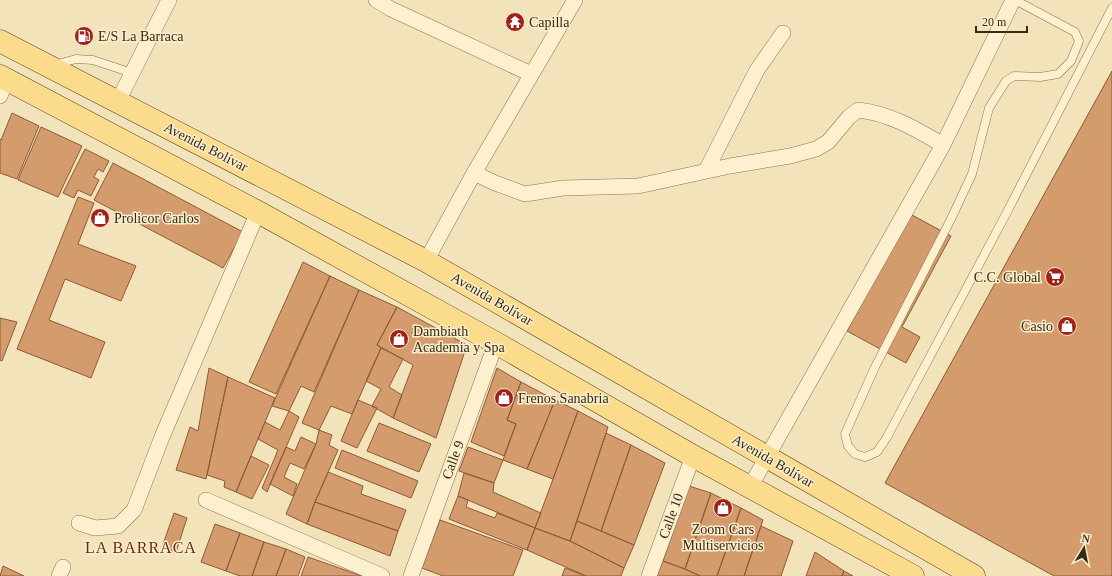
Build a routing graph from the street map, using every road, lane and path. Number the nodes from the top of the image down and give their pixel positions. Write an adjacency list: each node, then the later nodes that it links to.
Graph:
1 (169, 0): 9 (street)
2 (376, 0): 10 (street)
3 (575, 0): 10 (street)
4 (1010, 1): 5 (lane); 13 (street)
5 (1112, 8)
6 (782, 33): 14 (street)
7 (0, 41): 8 (main road, Avenida Bolívar)
8 (49, 66): 9 (lane); 12 (main road, Avenida Bolívar)
9 (132, 73): 12 (street)
10 (531, 74): 15 (street)
11 (2, 83): 16 (main road)
12 (118, 101): 17 (main road, Avenida Bolívar)
13 (943, 144): 14 (street); 20 (street)
14 (706, 171): 15 (street)
15 (474, 173): 17 (street)
16 (258, 212): 18 (main road); 23 (street)
17 (426, 261): 20 (main road, Avenida Bolívar)
18 (496, 343): 19 (main road); 26 (street, Calle 9)
19 (693, 456): 21 (main road); 27 (street, Calle 10)
20 (766, 457): 21 (street); 28 (main road, Avenida Bolívar)
21 (750, 487): 24 (main road)
22 (206, 500): 25 (street)
23 (79, 523)
24 (902, 573)
25 (382, 576)
26 (411, 576)
27 (649, 576)
28 (974, 576)

